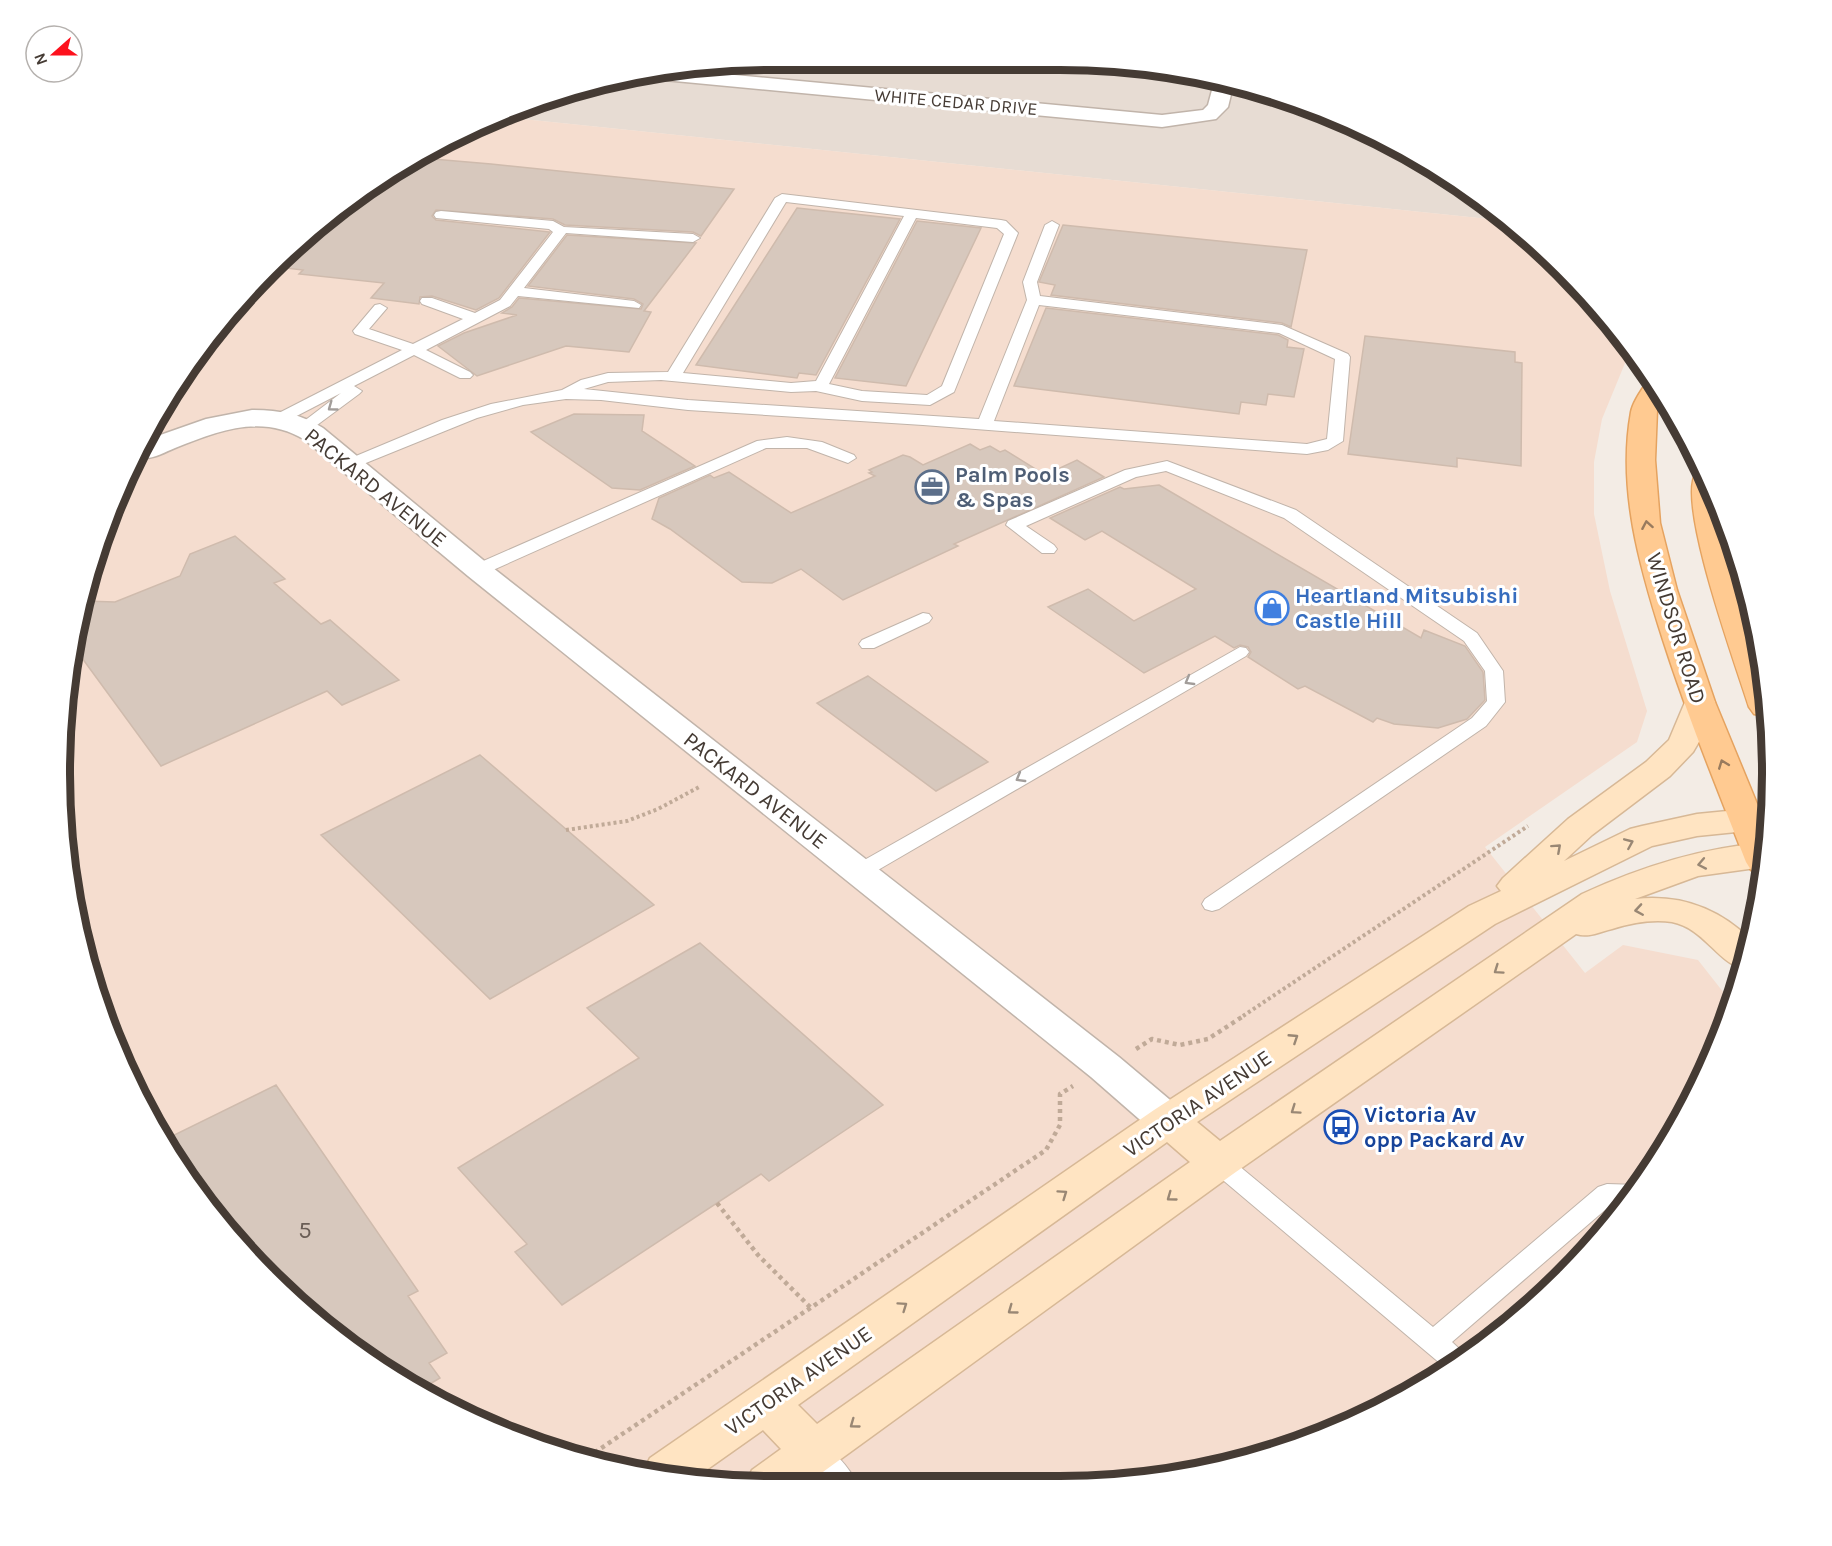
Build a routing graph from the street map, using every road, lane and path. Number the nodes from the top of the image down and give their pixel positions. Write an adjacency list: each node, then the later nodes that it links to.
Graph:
1 (688, 76): 2 (street, WHITE CEDAR DRIVE)
2 (1222, 90)
3 (911, 216): 15 (lane); 16 (lane); 16 (lane)
4 (1052, 225): 8 (lane)
5 (569, 230): 6 (lane); 7 (lane); 12 (lane)
6 (693, 238)
7 (520, 292): 10 (lane); 13 (lane)
8 (1034, 300): 20 (lane); 20 (lane)
9 (427, 301): 12 (lane)
10 (634, 305)
11 (380, 308): 13 (lane)
12 (475, 318): 13 (lane)
13 (413, 349): 14 (lane); 19 (lane, one-way to 19); 19 (lane)
14 (465, 375)
15 (672, 378): 16 (lane); 17 (lane)
16 (816, 387)
17 (565, 395): 20 (lane); 23 (lane)
18 (1651, 397): 31 (main road, WINDSOR ROAD, one-way to 18)
19 (291, 423): 21 (street); 23 (street, PACKARD AVENUE)
20 (986, 425)
21 (150, 448)
22 (848, 458): 26 (lane)
23 (350, 464): 26 (street, PACKARD AVENUE)
24 (1705, 498): 30 (main road)
25 (1047, 549): 39 (lane)
26 (478, 570): 32 (street, PACKARD AVENUE)
27 (923, 618): 28 (lane)
28 (868, 644)
29 (1240, 652): 38 (lane, one-way to 38)
30 (1753, 667)
31 (1699, 702): 33 (main road, WINDSOR ROAD, one-way to 31); 40 (main road, one-way to 31)
32 (731, 770): 35 (path); 38 (street, PACKARD AVENUE)
33 (1756, 818): 36 (main road, WINDSOR ROAD); 40 (main road, VICTORIA AVENUE, one-way to 33)
34 (1532, 824): 43 (path)
35 (566, 830)
36 (1758, 834)
37 (1756, 859): 41 (main road, one-way to 41)
38 (859, 872): 45 (street, PACKARD AVENUE)
39 (1212, 904)
40 (1482, 915): 45 (main road, VICTORIA AVENUE, one-way to 40)
41 (1546, 937): 42 (main road, one-way to 41); 46 (main road, one-way to 46)
42 (1739, 951)
43 (1152, 1039)
44 (1060, 1094): 49 (path)
45 (1168, 1120): 46 (main road, PACKARD AVENUE); 52 (main road, VICTORIA AVENUE, one-way to 45)
46 (1219, 1163): 50 (lane); 53 (main road, one-way to 53)
47 (1622, 1193): 50 (lane)
48 (717, 1203): 49 (path)
49 (811, 1308): 54 (path)
50 (1433, 1342): 51 (lane)
51 (1450, 1356)
52 (766, 1403): 53 (main road); 55 (main road, VICTORIA AVENUE)
53 (814, 1452): 56 (main road); 57 (lane)
54 (594, 1453)
55 (673, 1468)
56 (781, 1476)
57 (836, 1476)

